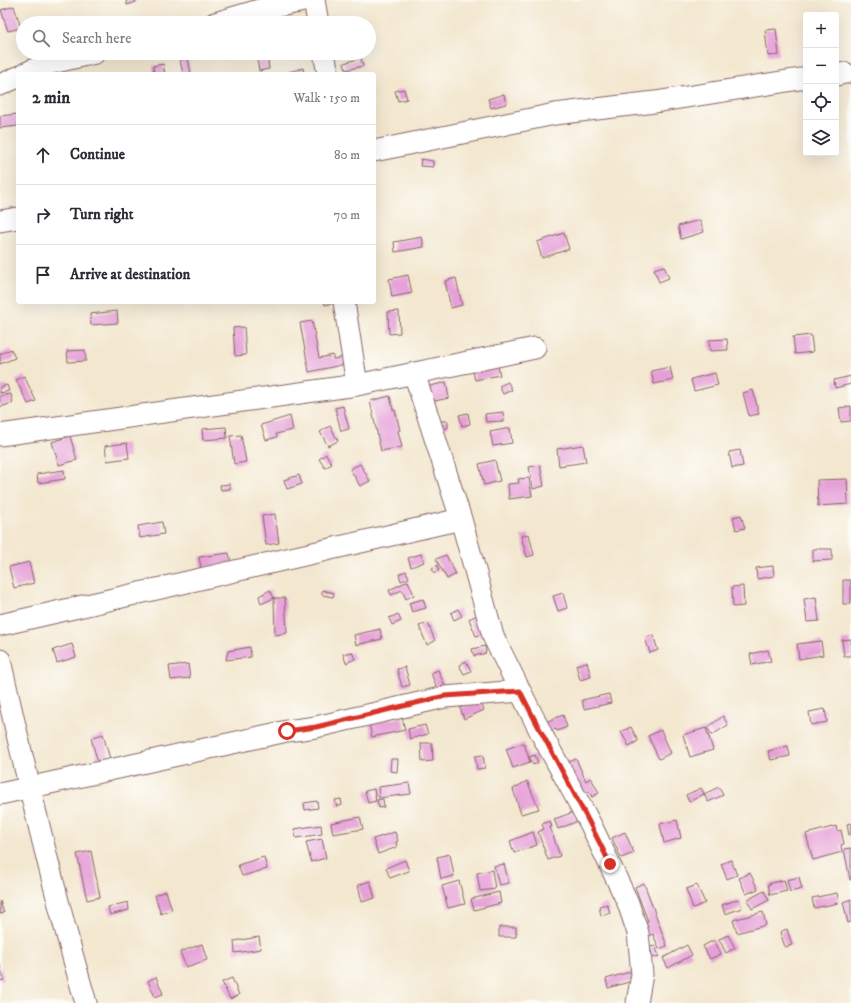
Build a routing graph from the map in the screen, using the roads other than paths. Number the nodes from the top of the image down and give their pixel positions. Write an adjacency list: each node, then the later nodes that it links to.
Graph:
1 (309, 0): 3 (street)
2 (314, 0): 4 (street)
3 (239, 16)
4 (317, 16)
5 (67, 60): 7 (street)
6 (325, 60): 8 (street)
7 (28, 72)
8 (328, 72)
9 (16, 78): 11 (street)
10 (803, 78): 12 (street)
11 (0, 85)
12 (376, 151)
13 (16, 218): 14 (street)
14 (0, 221)
15 (344, 304): 18 (street)
16 (535, 348): 17 (street)
17 (414, 373): 18 (street); 20 (street)
18 (357, 385): 19 (street)
19 (0, 435)
20 (461, 519): 21 (street); 23 (street)
21 (0, 625)
22 (0, 660): 24 (street)
23 (520, 691): 24 (street); 27 (street)
24 (29, 787): 25 (street); 26 (street)
25 (0, 794)
26 (86, 1003)
27 (637, 1003)

